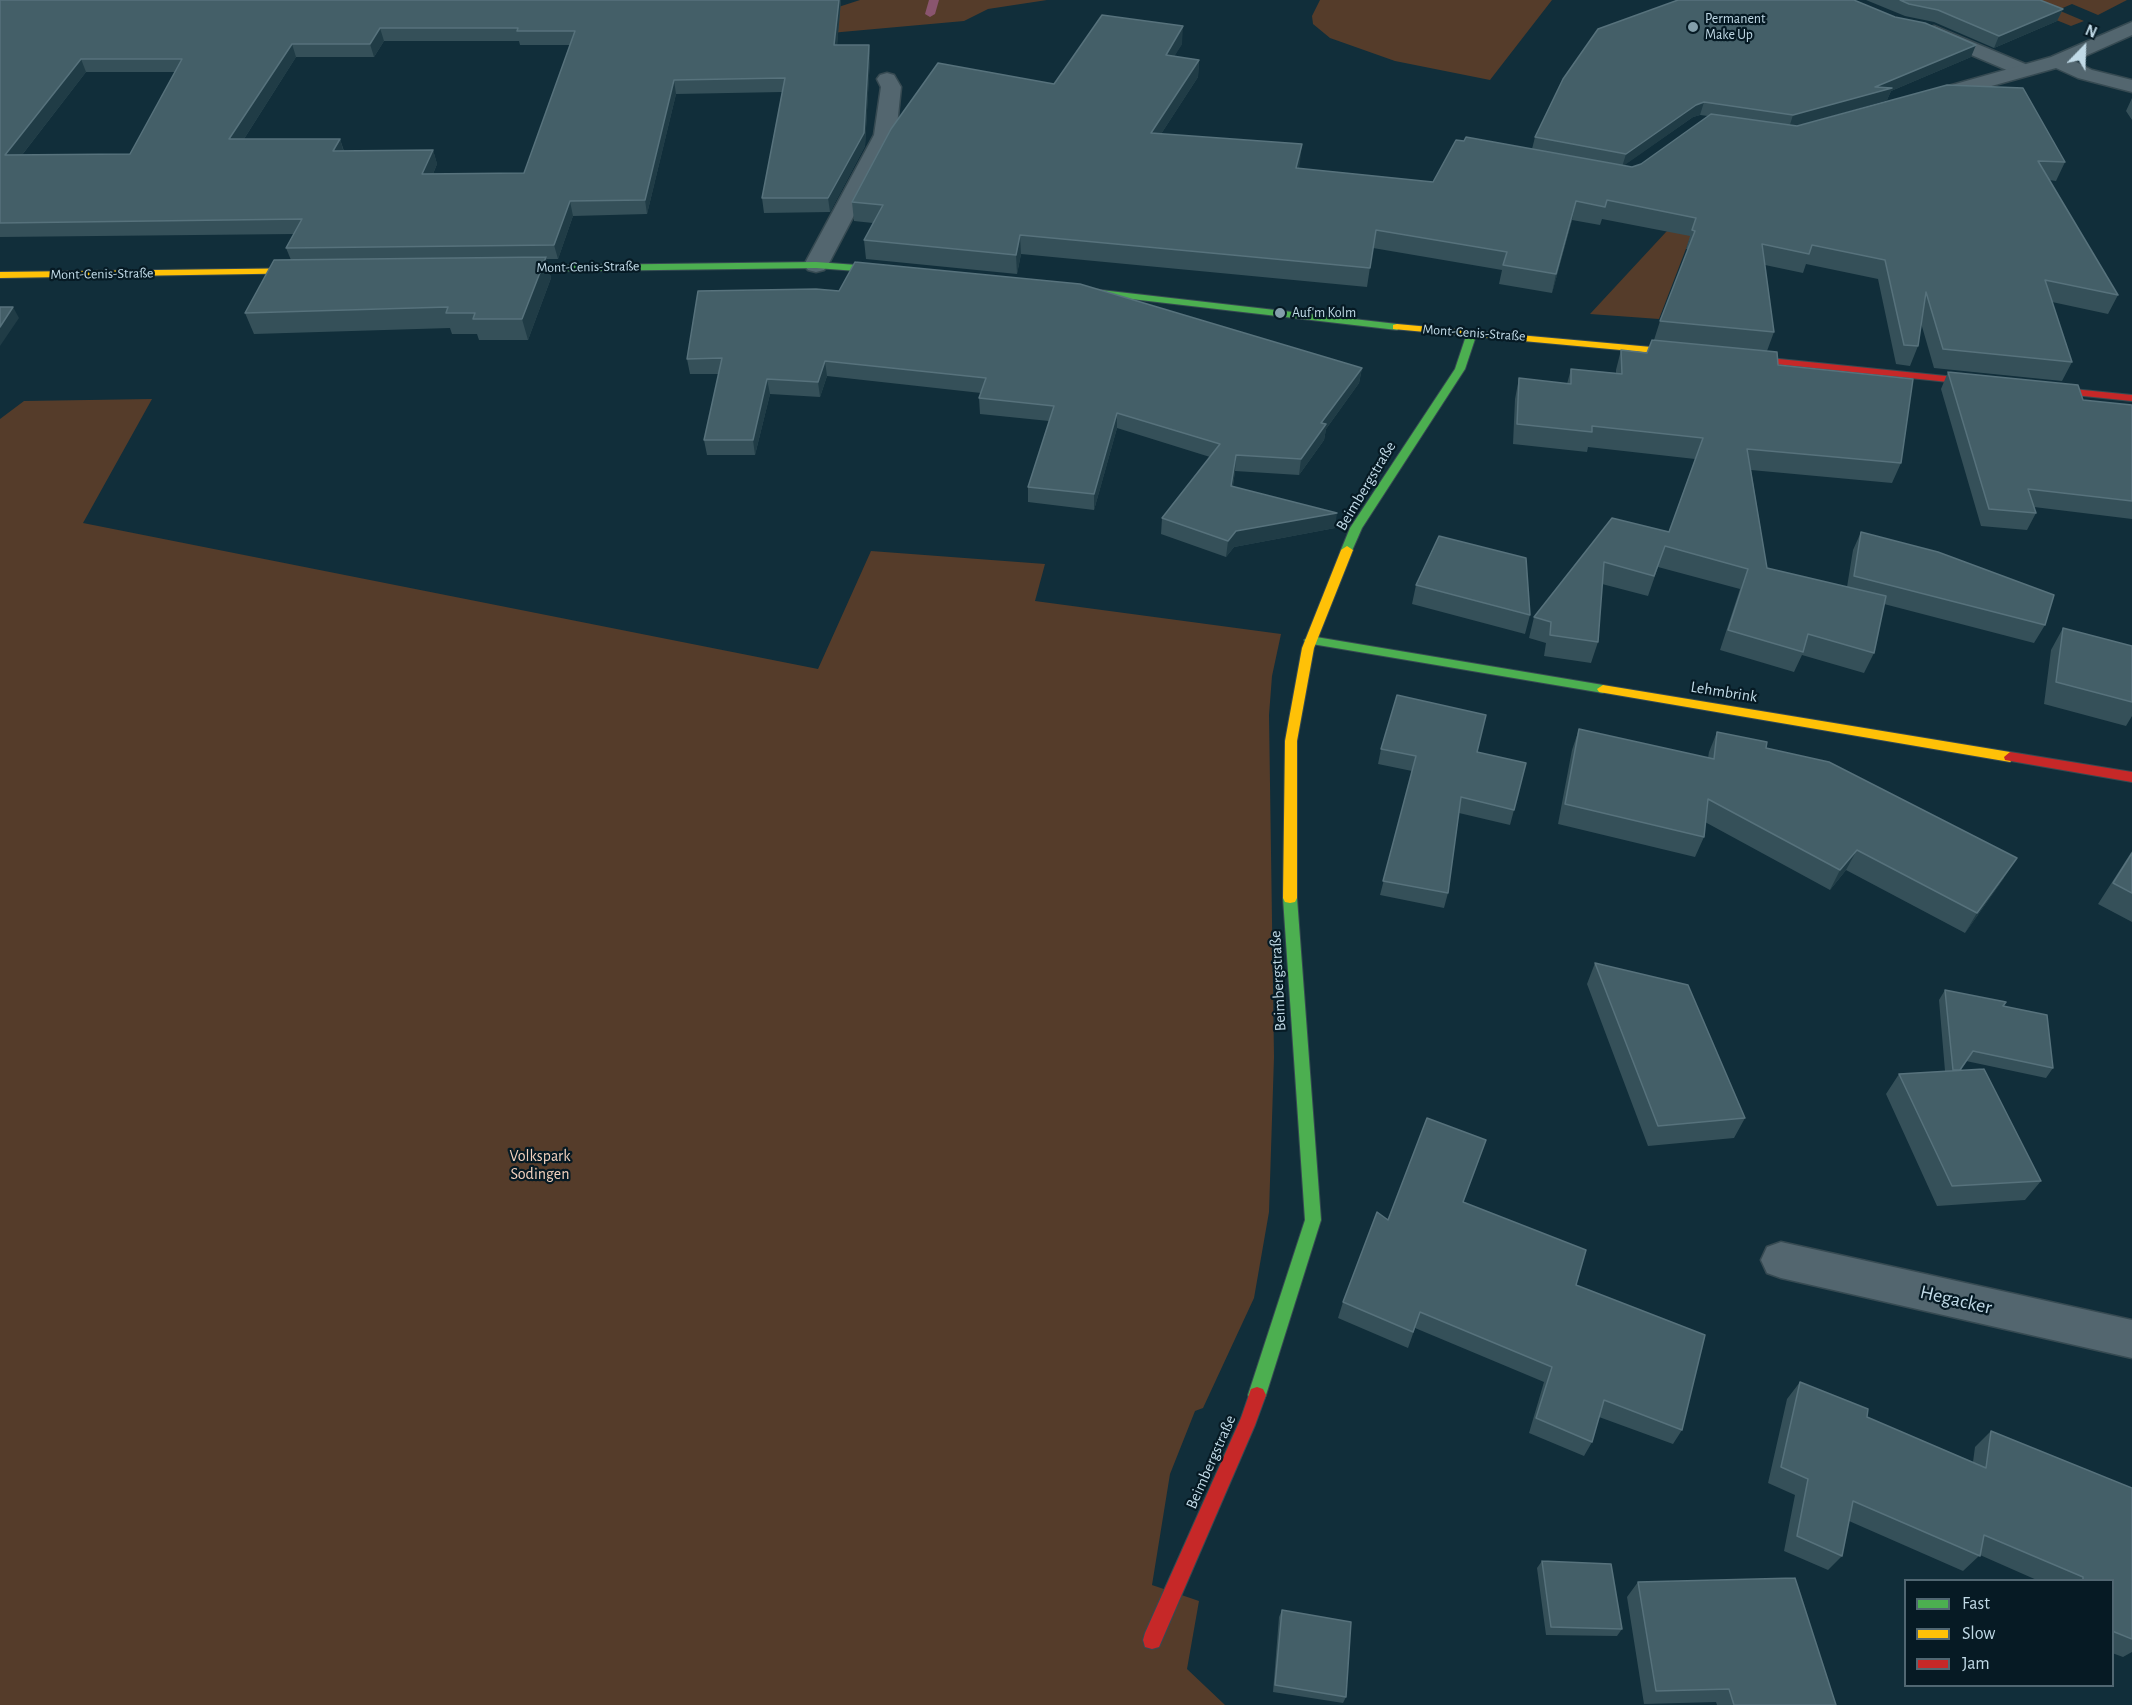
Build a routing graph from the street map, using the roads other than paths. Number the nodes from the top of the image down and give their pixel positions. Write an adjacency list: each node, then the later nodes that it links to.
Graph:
1 (1917, 26): 4 (street)
2 (2132, 28): 3 (street)
3 (2058, 61): 4 (street); 6 (street)
4 (2023, 70): 7 (street)
5 (887, 79): 8 (street)
6 (2132, 86)
7 (1903, 105)
8 (816, 265): 9 (street, Mont-Cenis-Straße); 11 (street, Mont-Cenis-Straße)
9 (486, 269)
10 (332, 271): 12 (street, Mont-Cenis-Straße)
11 (911, 272)
12 (0, 275)
13 (1052, 287): 14 (street, Mont-Cenis-Straße)
14 (1472, 333): 15 (street, Mont-Cenis-Straße); 16 (street, Beimbergstraße)
15 (2132, 398)
16 (1310, 640): 17 (street, Lehmbrink); 20 (street, Beimbergstraße)
17 (2132, 777)
18 (1781, 1260): 19 (street, Hegacker)
19 (2132, 1340)
20 (1152, 1640)

